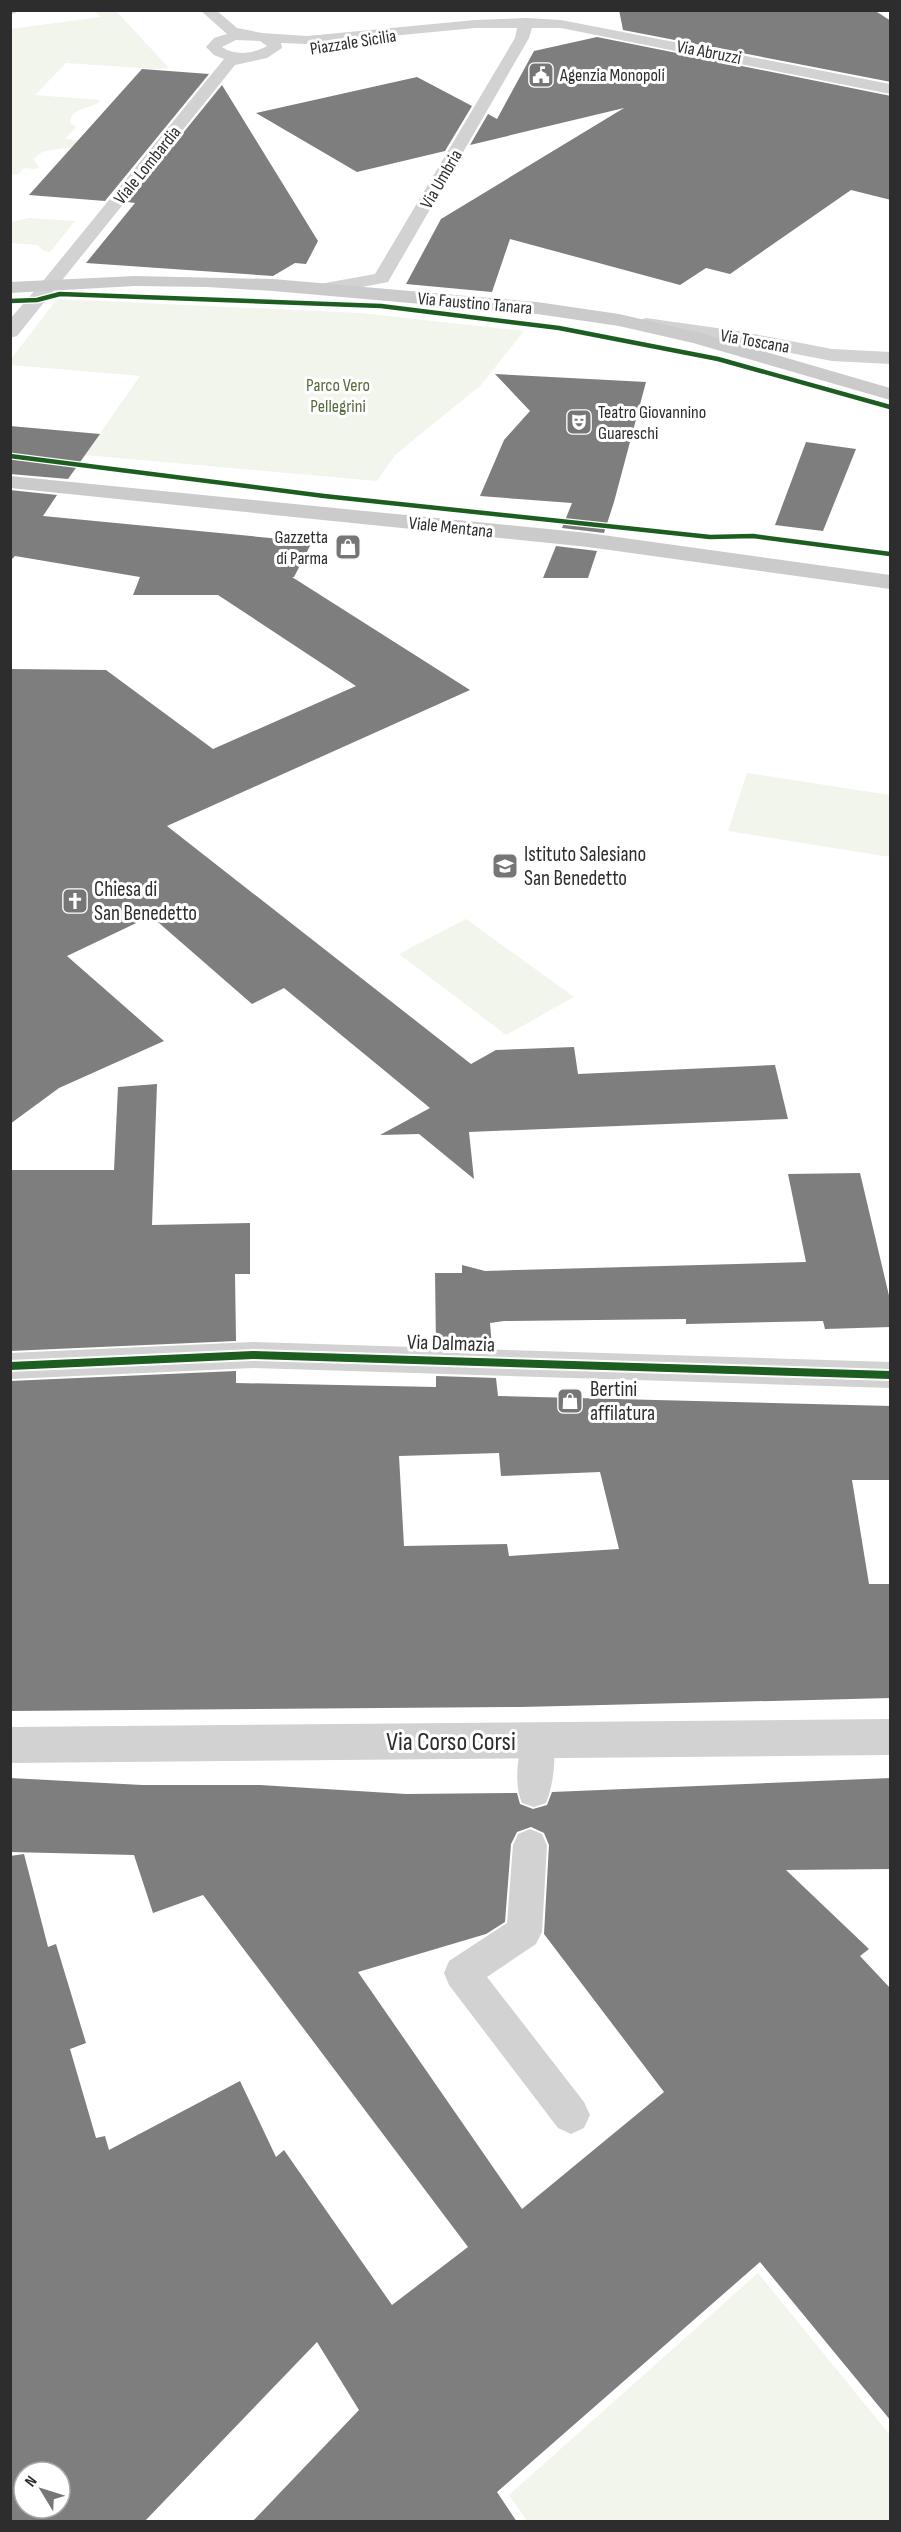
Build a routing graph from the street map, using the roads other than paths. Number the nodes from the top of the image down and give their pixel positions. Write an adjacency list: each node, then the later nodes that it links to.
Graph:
1 (193, 10): 6 (street)
2 (207, 10): 5 (street)
3 (526, 22): 4 (street, Piazzale Sicilia); 8 (street, Via Abruzzi); 11 (street, Via Umbria)
4 (446, 26): 5 (street, Piazzale Sicilia); 7 (street, Piazzale Sicilia)
5 (258, 36): 6 (street); 7 (street)
6 (213, 47): 7 (street)
7 (256, 55): 9 (street, Viale Lombardia)
8 (891, 89)
9 (49, 285): 10 (main road, Via Faustino Tanara); 11 (main road, Via Faustino Tanara); 13 (street, Viale Lombardia)
10 (10, 288)
11 (321, 289): 12 (main road, Via Faustino Tanara)
12 (619, 320): 14 (street, Via Toscana); 15 (main road, Via Faustino Tanara)
13 (10, 332)
14 (891, 358)
15 (891, 394)
16 (10, 482): 17 (main road, Viale Mentana)
17 (891, 582)
18 (10, 1366): 19 (street, Via Dalmazia)
19 (891, 1375)
20 (891, 1737): 21 (street, Via Corso Corsi)
21 (538, 1740): 22 (street, Via Corso Corsi); 23 (lane)
22 (10, 1744)
23 (534, 1792)
24 (530, 1845): 25 (lane)
25 (571, 2115)

